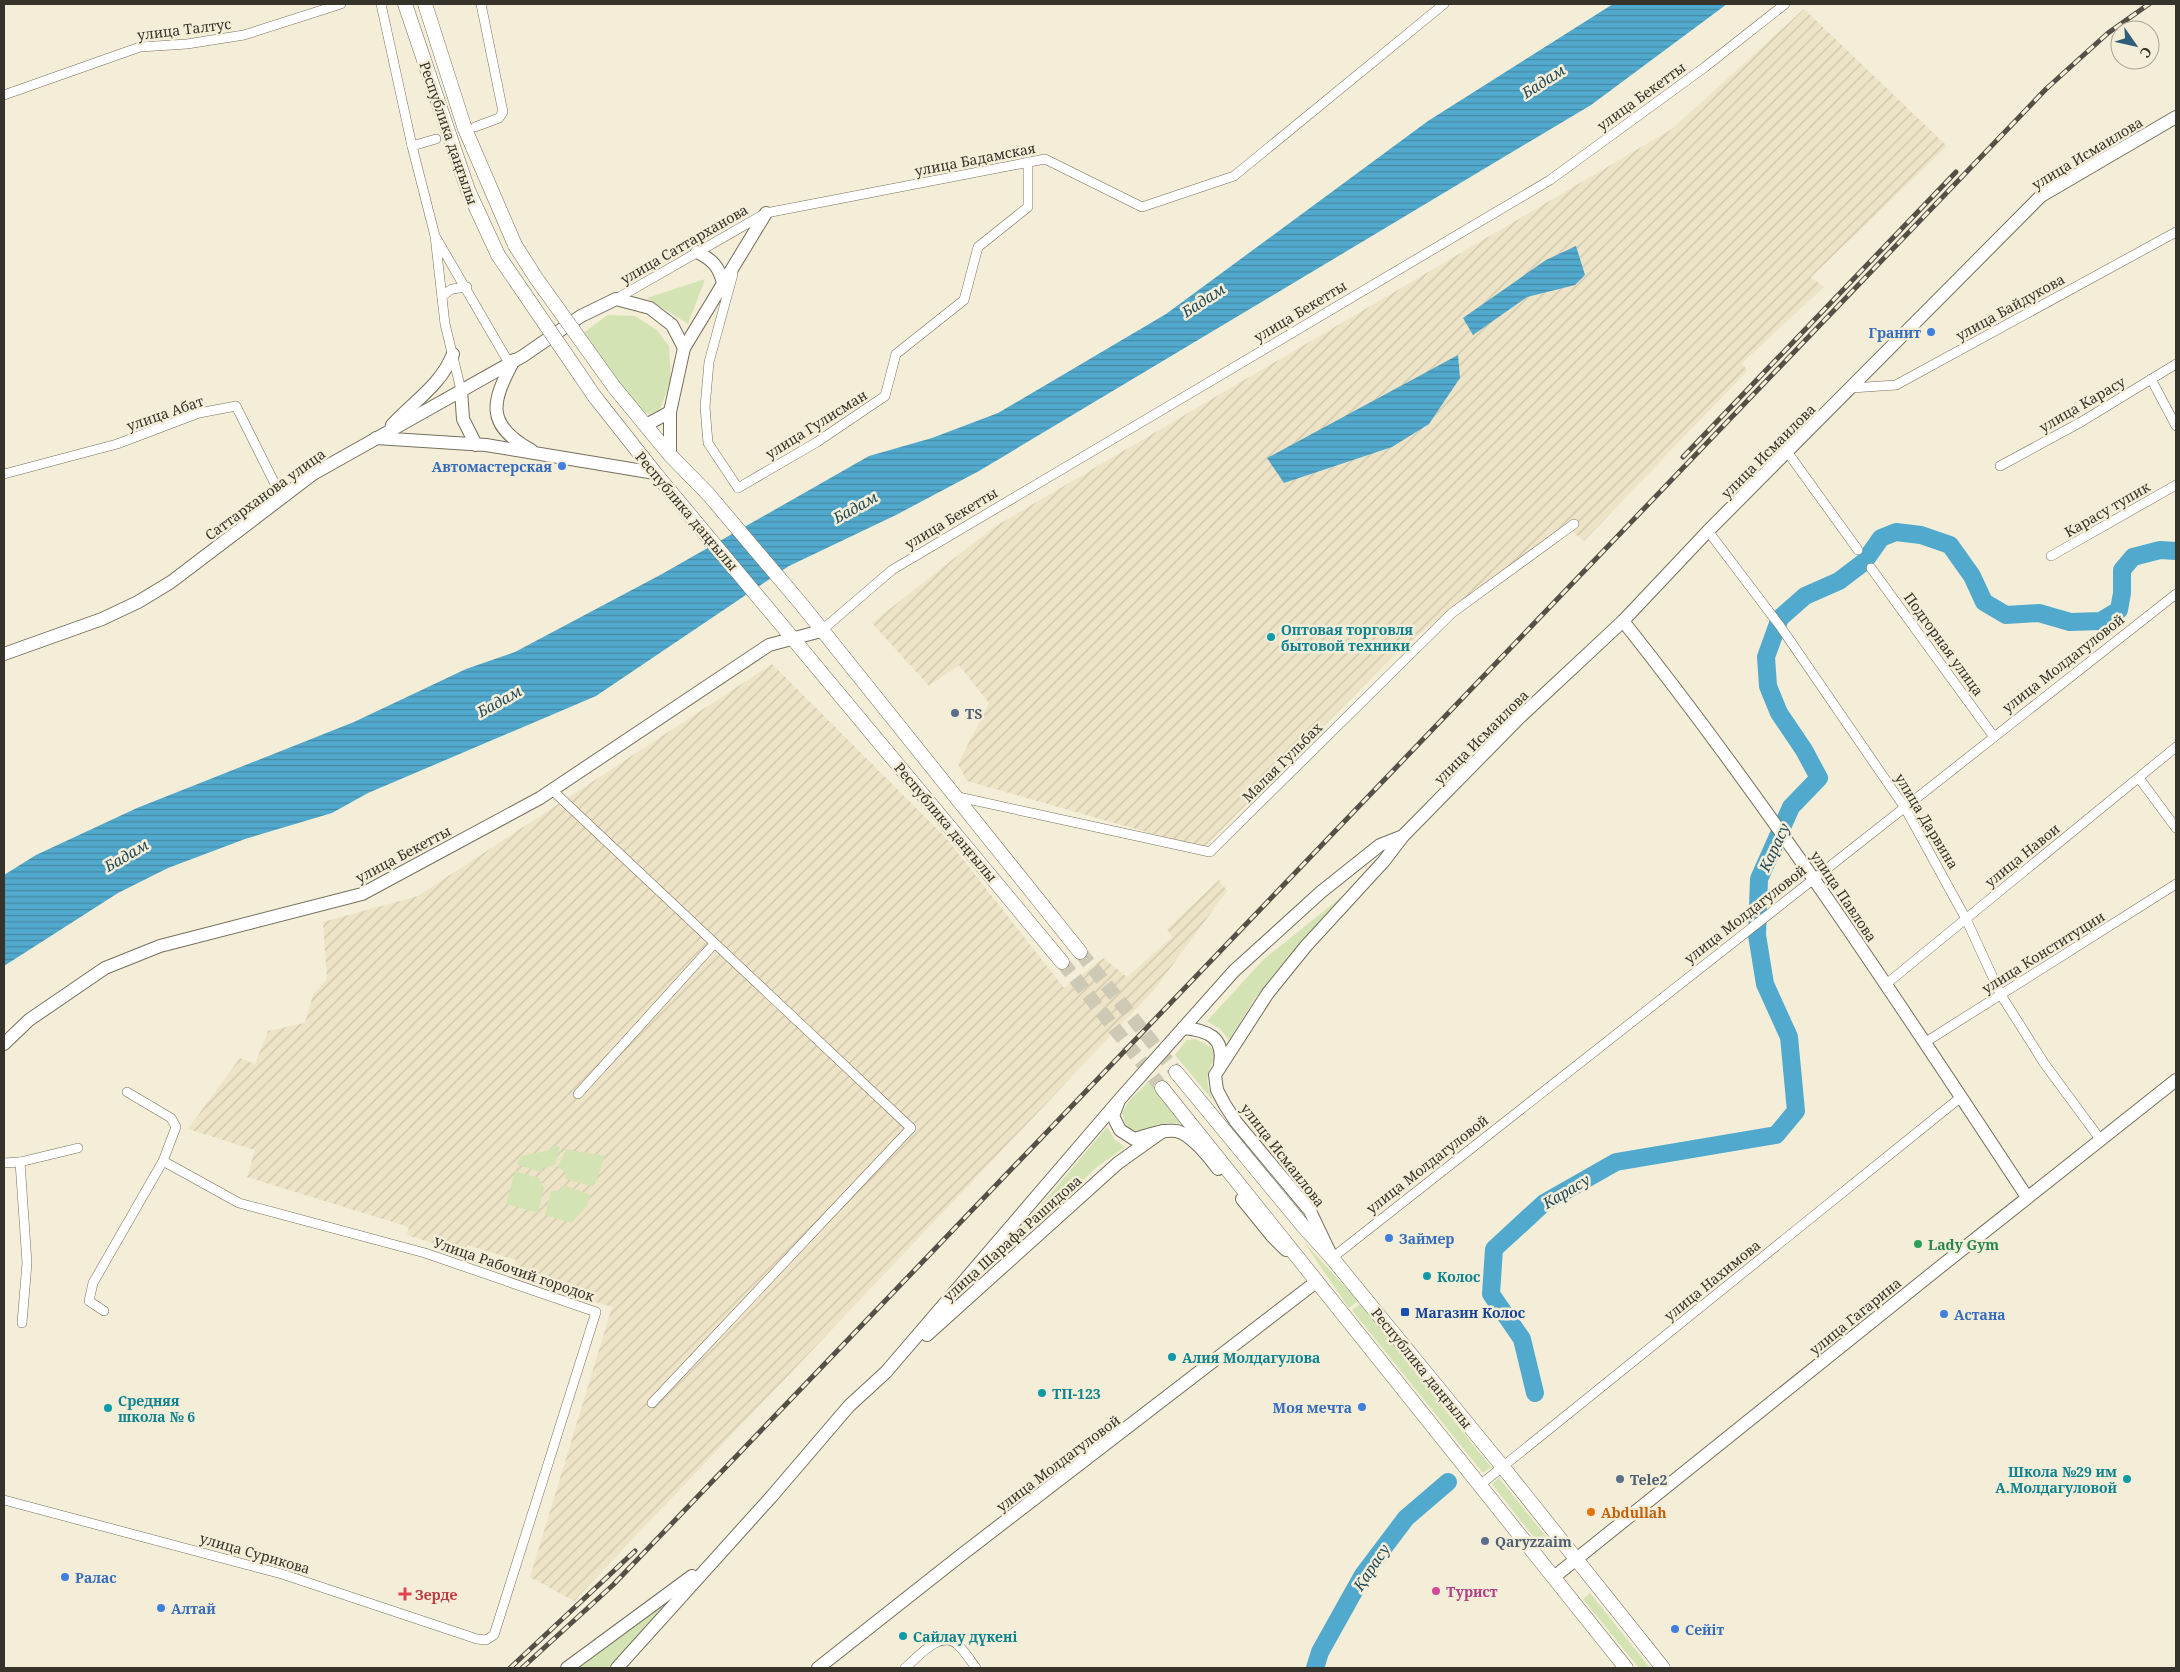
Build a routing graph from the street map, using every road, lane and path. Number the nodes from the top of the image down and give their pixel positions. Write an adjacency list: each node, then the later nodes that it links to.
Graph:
1 (340, 4): 8 (street, улица Талтус)
2 (381, 4): 12 (street)
3 (405, 4): 39 (main road, Республика даңғылы, bridge)
4 (425, 4): 31 (main road, Республика даңғылы, bridge)
5 (481, 4): 10 (street)
6 (1444, 4): 13 (street, улица Бадамская)
7 (1785, 4): 50 (street, улица Бекетты)
8 (4, 95)
9 (2176, 117): 28 (main road, улица Исмаилова)
10 (475, 127)
11 (436, 139): 12 (street)
12 (412, 146): 16 (street)
13 (1028, 162): 14 (street, улица Бадамская); 18 (street, улица Гулисман)
14 (766, 213): 17 (street, улица Саттарханова); 18 (main road)
15 (2176, 232): 28 (street, улица Байдукова)
16 (435, 236): 20 (street); 21 (street)
17 (697, 252): 19 (main road); 22 (street, улица Саттарханова)
18 (735, 264): 19 (main road)
19 (723, 284): 23 (main road)
20 (467, 287): 21 (street); 25 (street)
21 (442, 296): 24 (street)
22 (616, 298): 23 (main road); 25 (main road, Саттарханова улица)
23 (684, 348): 30 (main road)
24 (453, 354): 29 (street); 33 (main road)
25 (512, 362): 29 (main road, Саттарханова улица); 36 (main road)
26 (2176, 364): 27 (street, улица Карасу)
27 (2151, 379): 32 (street); 38 (street, улица Карасу)
28 (1851, 388): 35 (main road, улица Исмаилова)
29 (461, 390): 33 (main road, Саттарханова улица); 34 (main road)
30 (670, 412): 31 (main road); 37 (main road)
31 (646, 425): 37 (main road, Республика даңғылы)
32 (2176, 426)
33 (380, 436): 34 (main road); 42 (main road, Саттарханова улица)
34 (476, 445): 36 (main road)
35 (1788, 453): 44 (main road, улица Исмаилова); 45 (street)
36 (537, 454): 39 (main road)
37 (670, 455): 50 (main road, Республика даңғылы)
38 (2000, 466)
39 (655, 473): 51 (main road, Республика даңғылы)
40 (4, 474): 42 (street, улица Абат)
41 (2176, 485): 46 (street, Карасу тупик)
42 (282, 498): 52 (main road, Саттарханова улица)
43 (1574, 524): 57 (street, Малая Гульбах)
44 (1708, 531): 49 (main road, улица Исмаилова); 58 (street, улица Дарвина)
45 (1858, 550)
46 (2050, 556)
47 (1871, 568): 53 (street, Подгорная улица)
48 (2176, 594): 53 (street, улица Молдагуловой)
49 (1623, 621): 60 (main road, улица Исмаилова); 61 (main road, улица Павлова)
50 (818, 626): 51 (main road, улица Бекетты); 57 (main road, Республика даңғылы)
51 (793, 637): 56 (main road, улица Бекетты); 66 (main road, Республика даңғылы)
52 (4, 654)
53 (1994, 737): 58 (street, улица Молдагуловой)
54 (2176, 748): 55 (street, улица Навои)
55 (2139, 778): 59 (street); 63 (street, улица Навои)
56 (552, 790): 64 (street); 71 (main road, улица Бекетты)
57 (954, 796): 65 (main road, Республика даңғылы)
58 (1905, 808): 61 (street, улица Молдагуловой); 63 (street, улица Дарвина)
59 (2176, 828)
60 (1404, 836): 69 (main road, улица Исмаилова); 72 (main road, улица Исмаилова)
61 (1814, 878): 67 (main road, улица Павлова); 87 (street, улица Молдагуловой)
62 (2176, 884): 68 (street, улица Конституции)
63 (1966, 919): 67 (street, улица Навои); 68 (street, улица Дарвина)
64 (714, 944): 77 (street); 92 (street)
65 (1080, 952)
66 (1062, 962)
67 (1885, 984): 70 (main road, улица Павлова)
68 (2001, 995): 70 (street, улица Конституции); 81 (street, улица Дарвина)
69 (1183, 1028): 72 (main road); 79 (main road, улица Исмаилова)
70 (1924, 1043): 78 (main road, улица Павлова)
71 (4, 1044)
72 (1220, 1064): 87 (main road, улица Исмаилова)
73 (1176, 1072): 87 (main road, Республика даңғылы)
74 (2176, 1080): 81 (main road, улица Гагарина)
75 (1162, 1088): 88 (main road, Республика даңғылы)
76 (126, 1092): 83 (street)
77 (578, 1094)
78 (1961, 1097): 86 (main road, улица Павлова); 93 (street, улица Нахимова)
79 (1120, 1099): 80 (main road); 91 (main road, улица Шарафа Рашидова)
80 (1163, 1131): 88 (main road); 91 (main road, улица Шарафа Рашидова)
81 (2100, 1138): 86 (main road, улица Гагарина)
82 (78, 1148): 84 (street)
83 (163, 1161): 89 (street); 99 (street, Улица Рабочий городок)
84 (20, 1162): 85 (street); 90 (street)
85 (4, 1163)
86 (2027, 1198): 97 (main road, улица Гагарина)
87 (1332, 1258): 93 (main road, Республика даңғылы)
88 (1313, 1276): 94 (main road, Республика даңғылы); 100 (main road, улица Молдагуловой)
89 (104, 1311)
90 (22, 1323)
91 (886, 1372): 96 (main road, улица Шарафа Рашидова)
92 (652, 1403)
93 (1502, 1466): 94 (street, улица Нахимова); 97 (main road, Республика даңғылы)
94 (1480, 1485): 98 (main road, Республика даңғылы)
95 (4, 1500): 99 (street, улица Сурикова)
96 (714, 1559): 101 (main road); 102 (main road)
97 (1576, 1560): 98 (main road, улица Гагарина); 106 (main road, Республика даңғылы)
98 (1554, 1577): 105 (main road, Республика даңғылы)
99 (494, 1635)
100 (823, 1667)
101 (568, 1668)
102 (617, 1668)
103 (905, 1668): 104 (street)
104 (976, 1668)
105 (1626, 1668)
106 (1663, 1668)

